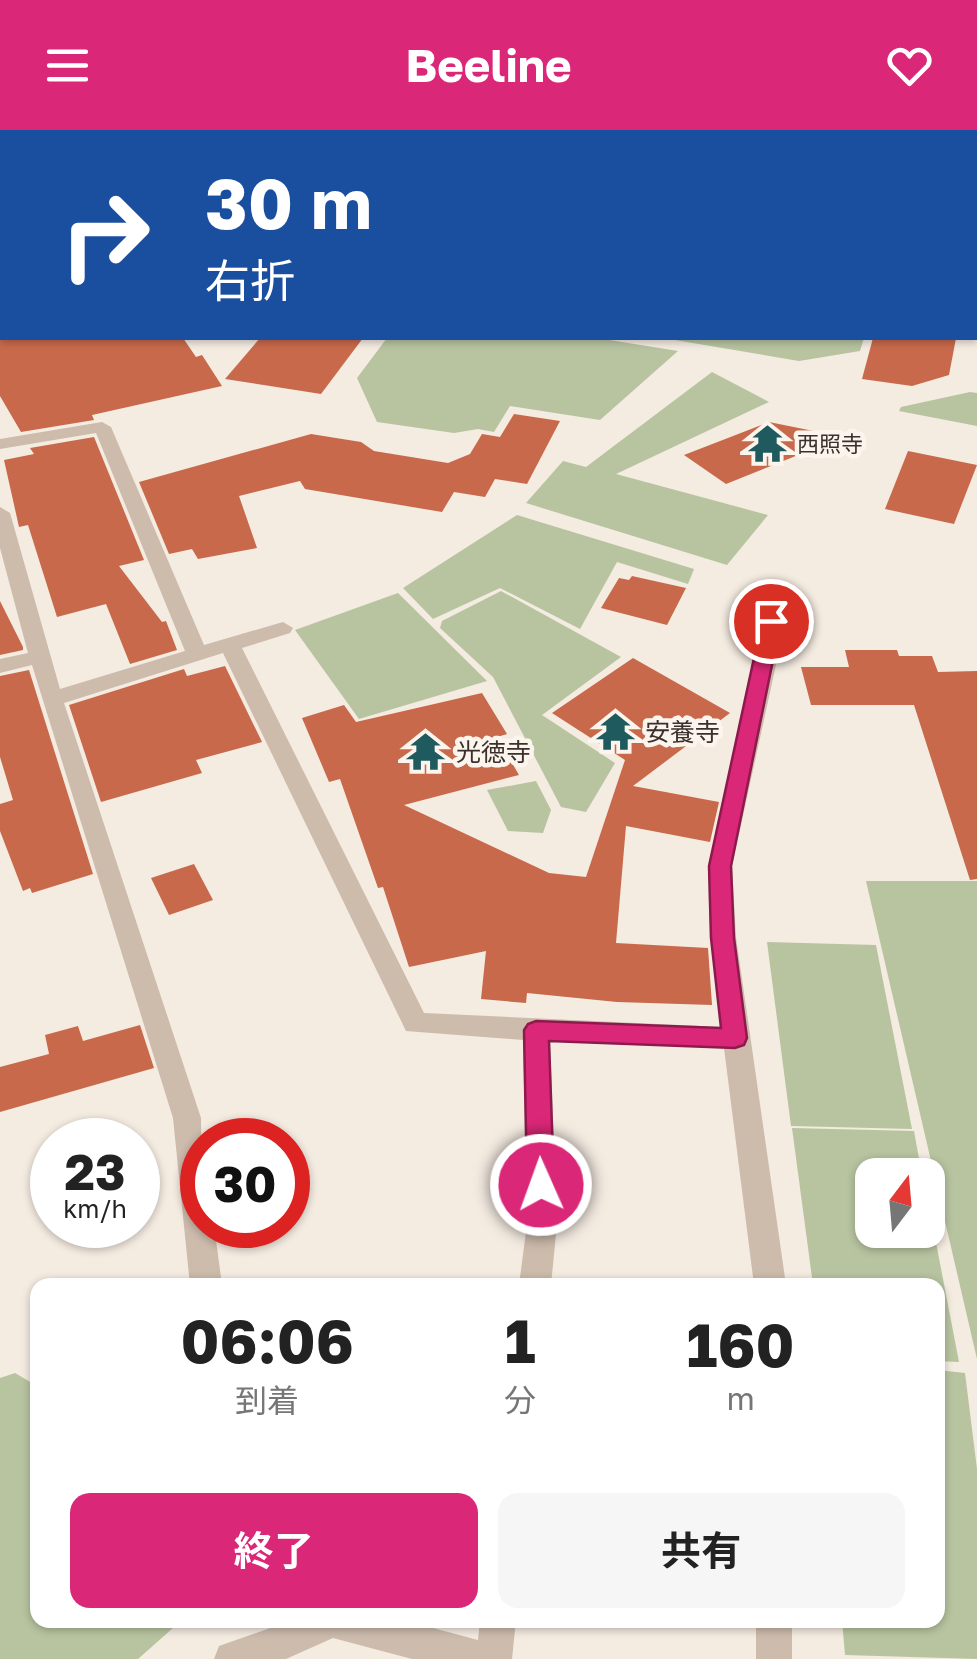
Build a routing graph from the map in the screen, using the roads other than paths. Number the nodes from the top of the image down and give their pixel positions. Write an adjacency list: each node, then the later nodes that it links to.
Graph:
1 (0, 444): 6 (street)
2 (0, 513): 7 (street)
3 (772, 586): 11 (street)
4 (283, 628): 5 (street)
5 (230, 645): 6 (street); 10 (street)
6 (197, 654): 9 (street)
7 (40, 657): 8 (street); 9 (street)
8 (0, 666)
9 (52, 699): 12 (street)
10 (536, 1030): 11 (street); 13 (street)
11 (735, 1038): 14 (street)
12 (205, 1278)
13 (536, 1278)
14 (769, 1278)
15 (317, 1628): 19 (street)
16 (362, 1628): 20 (street)
17 (497, 1628): 21 (street)
18 (774, 1628): 22 (street)
19 (232, 1659)
20 (482, 1659)
21 (494, 1659)
22 (774, 1659)

